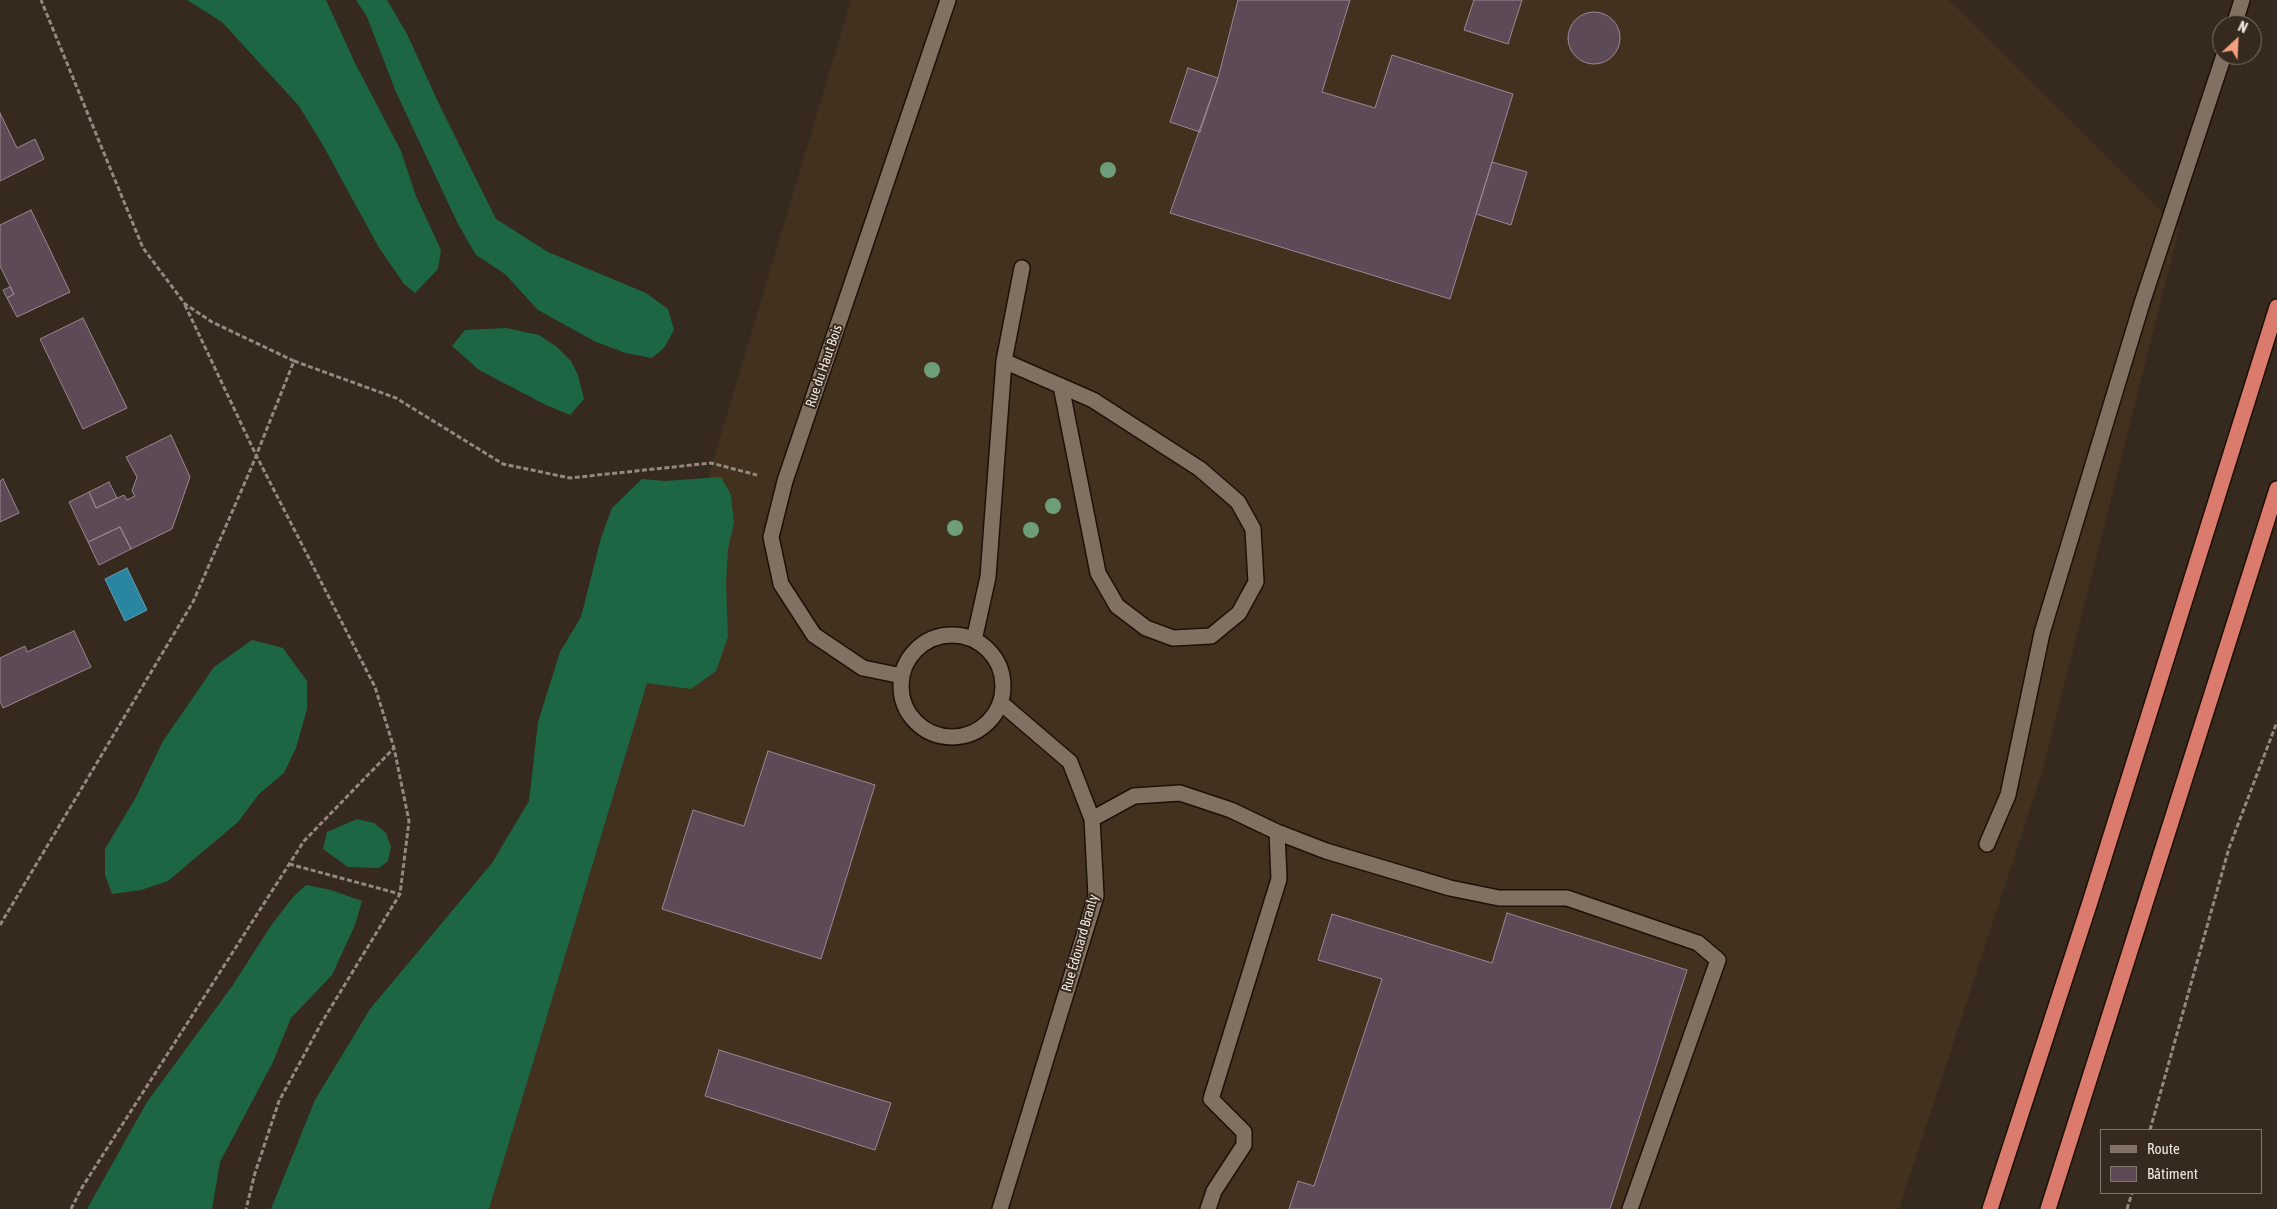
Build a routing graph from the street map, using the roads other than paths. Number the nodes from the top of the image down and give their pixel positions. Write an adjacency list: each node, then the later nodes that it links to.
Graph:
1 (948, 0): 11 (street, Rue du Haut Bois)
2 (2242, 0): 3 (street)
3 (2237, 15)
4 (2221, 65): 15 (street)
5 (1022, 268): 7 (street)
6 (2277, 307): 19 (highway)
7 (1004, 361): 8 (street); 10 (street)
8 (1061, 386): 8 (street)
9 (2277, 489): 20 (highway)
10 (974, 640): 11 (street); 12 (street)
11 (902, 676): 12 (street)
12 (1001, 703): 13 (street, Rue Édouard Branly)
13 (1092, 819): 14 (street); 16 (street, Rue Édouard Branly)
14 (1277, 832): 17 (street); 18 (street)
15 (1987, 844)
16 (1000, 1209)
17 (1208, 1209)
18 (1630, 1209)
19 (1990, 1209)
20 (2048, 1209)

